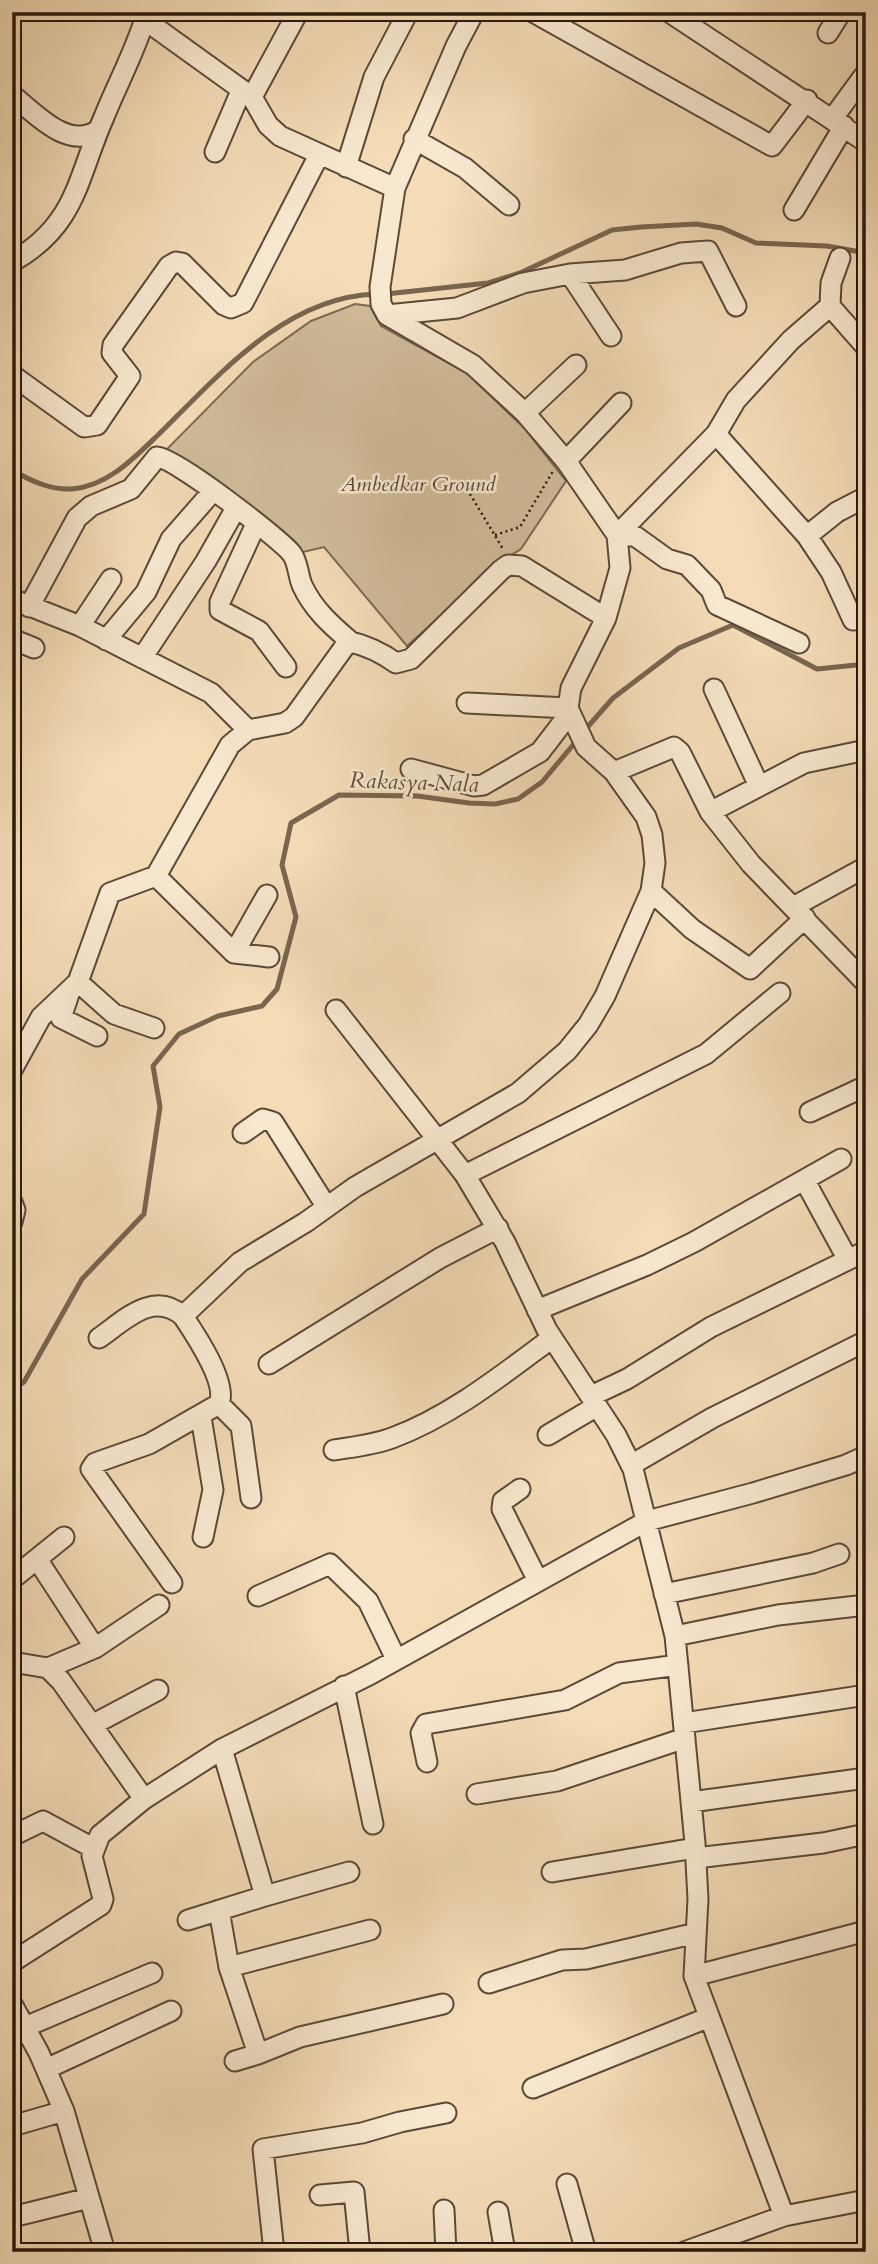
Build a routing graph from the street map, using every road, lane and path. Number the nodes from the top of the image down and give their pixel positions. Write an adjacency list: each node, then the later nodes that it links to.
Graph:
1 (298, 12): 10 (street)
2 (408, 12): 19 (street)
3 (474, 12): 15 (street)
4 (533, 12): 12 (street)
5 (669, 12): 12 (street)
6 (841, 12): 8 (street)
7 (146, 16): 10 (street); 14 (street)
8 (828, 33)
9 (863, 77): 13 (street)
10 (246, 94): 17 (street); 18 (street)
11 (12, 95): 14 (street)
12 (807, 100): 13 (street)
13 (839, 122): 16 (street); 22 (street)
14 (98, 130): 24 (street)
15 (414, 139): 20 (street); 21 (street)
16 (866, 142)
17 (215, 152)
18 (319, 155): 19 (street); 32 (street)
19 (346, 167): 20 (street)
20 (395, 188): 26 (street)
21 (509, 205)
22 (794, 210)
23 (840, 258): 28 (street)
24 (12, 262)
25 (570, 274): 26 (street); 27 (street); 29 (street)
26 (383, 302): 34 (street)
27 (736, 306)
28 (830, 306): 30 (street); 35 (street)
29 (611, 336)
30 (866, 347)
31 (576, 365): 34 (street)
32 (12, 375)
33 (621, 403): 36 (street)
34 (525, 413): 36 (street)
35 (716, 434): 43 (street); 44 (street)
36 (564, 458): 42 (path); 43 (street)
37 (213, 491): 40 (street); 47 (street); 52 (street)
38 (470, 495): 42 (path)
39 (866, 497): 44 (street)
40 (236, 508): 41 (street); 56 (street)
41 (256, 524): 53 (street); 57 (street)
42 (495, 535): 45 (path)
43 (617, 535): 48 (street); 54 (street)
44 (807, 536): 49 (street)
45 (512, 564): 48 (street); 53 (street)
46 (110, 579): 50 (street)
47 (21, 603): 50 (street)
48 (606, 618): 60 (street)
49 (853, 620)
50 (80, 626): 52 (street)
51 (12, 639): 55 (street)
52 (106, 640): 56 (street)
53 (351, 642): 61 (street)
54 (799, 643)
55 (34, 648)
56 (142, 658): 61 (street)
57 (286, 667)
58 (714, 689): 65 (street)
59 (467, 703): 60 (street)
60 (570, 713): 63 (street); 64 (street)
61 (248, 730): 68 (street)
62 (866, 750): 65 (street)
63 (411, 769)
64 (614, 772): 66 (street); 69 (street)
65 (759, 786): 66 (street)
66 (710, 812): 71 (street)
67 (866, 867): 71 (street)
68 (156, 876): 72 (street); 75 (street)
69 (651, 891): 71 (street); 84 (street)
70 (267, 895): 72 (street)
71 (799, 913): 74 (street)
72 (234, 953): 73 (street)
73 (269, 957)
74 (866, 983)
75 (74, 986): 78 (street); 79 (street); 80 (street)
76 (780, 993): 86 (street)
77 (336, 1010): 84 (street)
78 (154, 1028)
79 (97, 1036)
80 (12, 1070)
81 (866, 1086): 82 (street)
82 (810, 1112)
83 (243, 1133): 89 (street)
84 (438, 1140): 86 (street); 89 (street)
85 (841, 1159): 87 (street)
86 (466, 1175): 91 (street)
87 (805, 1181): 93 (street); 94 (street)
88 (12, 1202): 90 (street)
89 (326, 1206): 95 (street)
90 (12, 1222)
91 (498, 1228): 94 (street); 99 (street)
92 (866, 1251): 93 (street)
93 (848, 1260): 100 (street)
94 (537, 1310): 97 (street)
95 (183, 1316): 96 (street); 101 (street)
96 (99, 1338)
97 (552, 1338): 100 (street); 104 (street)
98 (864, 1346): 106 (street)
99 (269, 1364)
100 (594, 1401): 103 (street); 106 (street)
101 (219, 1404): 102 (street); 108 (street)
102 (201, 1417): 111 (street); 116 (street)
103 (548, 1435)
104 (334, 1450)
105 (866, 1457): 109 (street)
106 (631, 1465): 109 (street)
107 (520, 1489): 115 (street)
108 (251, 1498)
109 (647, 1521): 115 (street); 117 (street)
110 (64, 1537): 113 (street)
111 (204, 1537)
112 (839, 1553): 117 (street)
113 (37, 1559): 114 (street); 122 (street)
114 (12, 1579)
115 (538, 1581): 123 (street)
116 (173, 1583)
117 (664, 1594): 121 (street)
118 (258, 1596): 123 (street)
119 (159, 1605): 122 (street)
120 (866, 1605): 121 (street)
121 (675, 1636): 125 (street)
122 (95, 1648): 126 (street)
123 (396, 1659): 127 (street)
124 (12, 1662): 126 (street)
125 (678, 1665): 131 (street); 133 (street)
126 (48, 1668): 130 (street)
127 (344, 1686): 132 (street); 138 (street)
128 (158, 1690): 130 (street)
129 (866, 1695): 131 (street)
130 (92, 1725): 136 (street)
131 (685, 1730): 135 (street); 137 (street)
132 (222, 1749): 136 (street); 145 (street)
133 (427, 1762)
134 (866, 1778): 137 (street)
135 (477, 1794)
136 (144, 1799): 141 (street)
137 (691, 1802): 142 (street)
138 (373, 1824)
139 (866, 1834): 142 (street)
140 (12, 1836): 141 (street)
141 (93, 1848): 151 (street)
142 (695, 1853): 144 (street); 150 (street)
143 (349, 1872): 145 (street)
144 (552, 1872)
145 (265, 1896): 146 (street)
146 (219, 1910): 147 (street); 152 (street)
147 (188, 1920)
148 (370, 1930): 152 (street)
149 (866, 1931): 154 (street)
150 (696, 1934): 154 (street); 155 (street)
151 (12, 1962)
152 (229, 1967): 161 (street)
153 (152, 1973): 160 (street)
154 (694, 1976): 159 (street)
155 (489, 1983)
156 (12, 2004): 160 (street)
157 (443, 2004): 161 (street)
158 (170, 2011): 163 (street)
159 (707, 2018): 164 (street); 174 (street)
160 (25, 2027): 163 (street)
161 (258, 2054): 162 (street)
162 (235, 2061)
163 (46, 2069): 165 (street)
164 (533, 2088)
165 (64, 2111): 167 (street); 170 (street)
166 (446, 2113): 178 (street)
167 (12, 2126)
168 (567, 2185): 182 (street)
169 (320, 2195): 179 (street)
170 (89, 2198): 175 (street); 177 (street)
171 (866, 2200): 174 (street)
172 (444, 2210): 180 (street)
173 (498, 2212): 181 (street)
174 (784, 2216): 176 (street)
175 (12, 2217)
176 (689, 2251)
177 (105, 2252)
178 (274, 2252)
179 (360, 2252)
180 (446, 2252)
181 (505, 2252)
182 (586, 2252)

